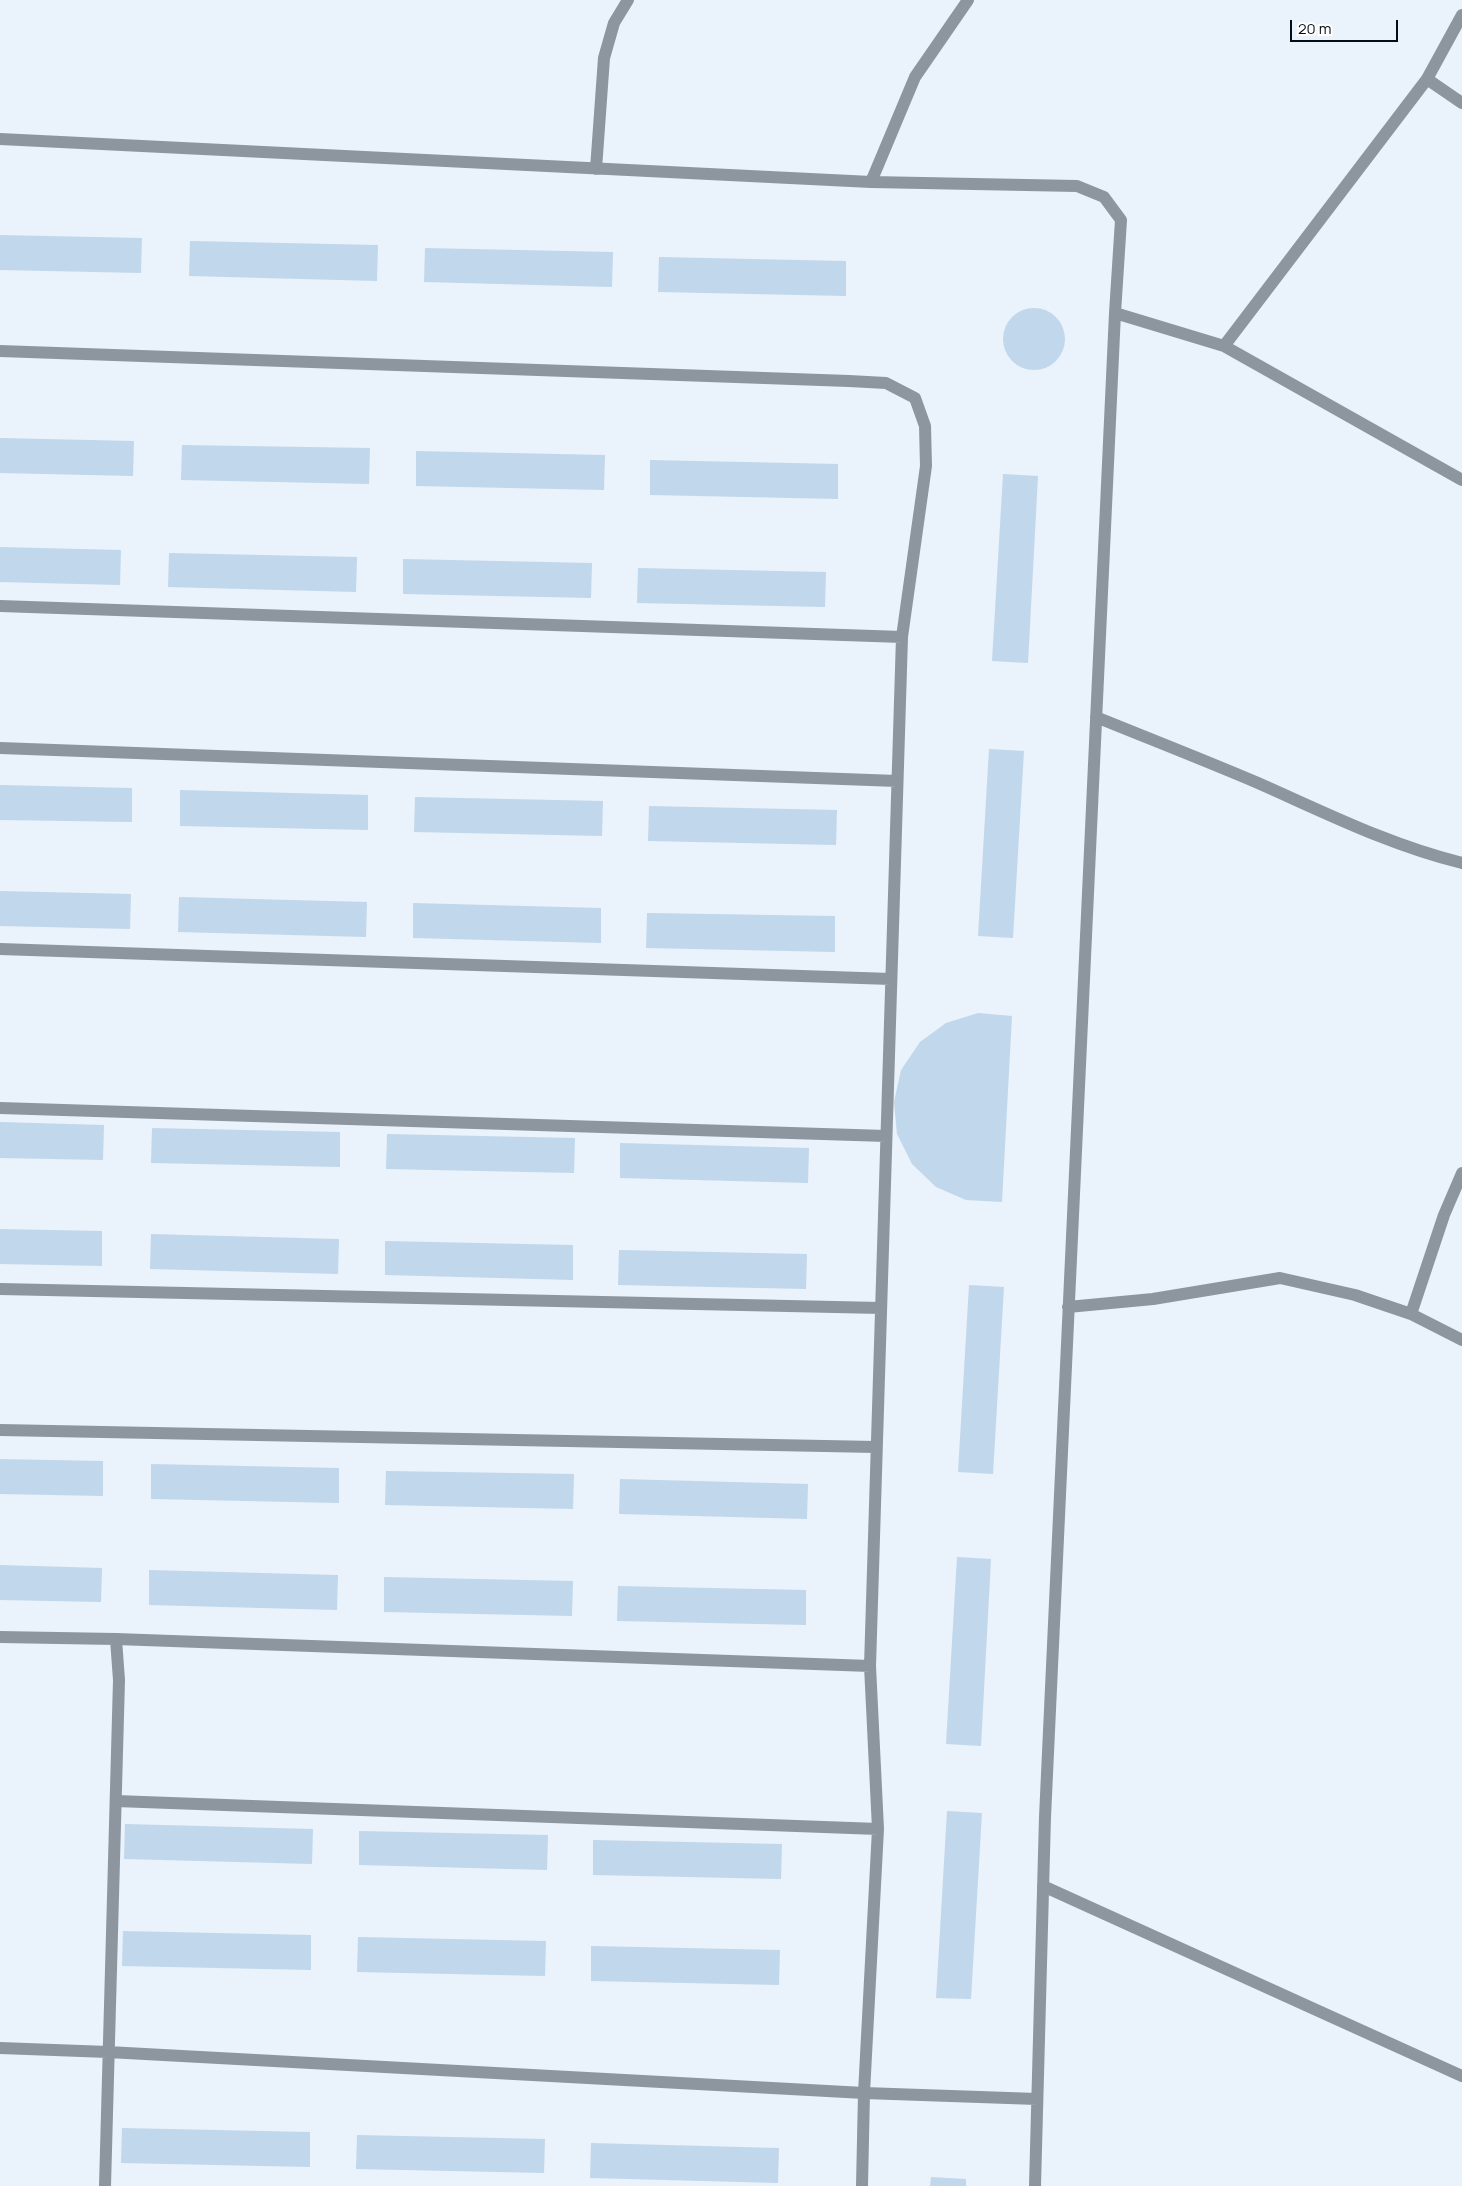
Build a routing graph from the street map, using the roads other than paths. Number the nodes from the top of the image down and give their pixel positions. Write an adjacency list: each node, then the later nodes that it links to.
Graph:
1 (628, 0): 7 (street)
2 (968, 0): 8 (street)
3 (1462, 15): 4 (street)
4 (1427, 79): 5 (street); 10 (street)
5 (1462, 103)
6 (0, 139): 7 (street)
7 (596, 169): 8 (street)
8 (871, 182): 9 (street)
9 (1115, 313): 10 (street); 15 (street)
10 (1224, 346): 12 (street)
11 (0, 351): 14 (street)
12 (1462, 480)
13 (0, 606): 14 (street)
14 (902, 637): 17 (street)
15 (1096, 717): 18 (street); 25 (street)
16 (0, 748): 17 (street)
17 (897, 781): 20 (street)
18 (1462, 863)
19 (0, 949): 20 (street)
20 (891, 979): 22 (street)
21 (0, 1108): 22 (street)
22 (886, 1136): 26 (street)
23 (1462, 1173): 27 (street)
24 (0, 1289): 26 (street)
25 (1068, 1307): 27 (street); 36 (street)
26 (881, 1308): 30 (street)
27 (1410, 1314): 28 (street)
28 (1462, 1340)
29 (0, 1430): 30 (street)
30 (876, 1447): 33 (street)
31 (0, 1637): 32 (street)
32 (116, 1639): 33 (street); 34 (street)
33 (870, 1666): 35 (street)
34 (116, 1801): 35 (street); 38 (street)
35 (878, 1829): 40 (street)
36 (1043, 1886): 39 (street); 41 (street)
37 (0, 2048): 38 (street)
38 (108, 2052): 40 (street); 42 (street)
39 (1462, 2076)
40 (864, 2093): 41 (street); 43 (street)
41 (1037, 2099): 44 (street)
42 (105, 2186)
43 (862, 2186)
44 (1035, 2186)

